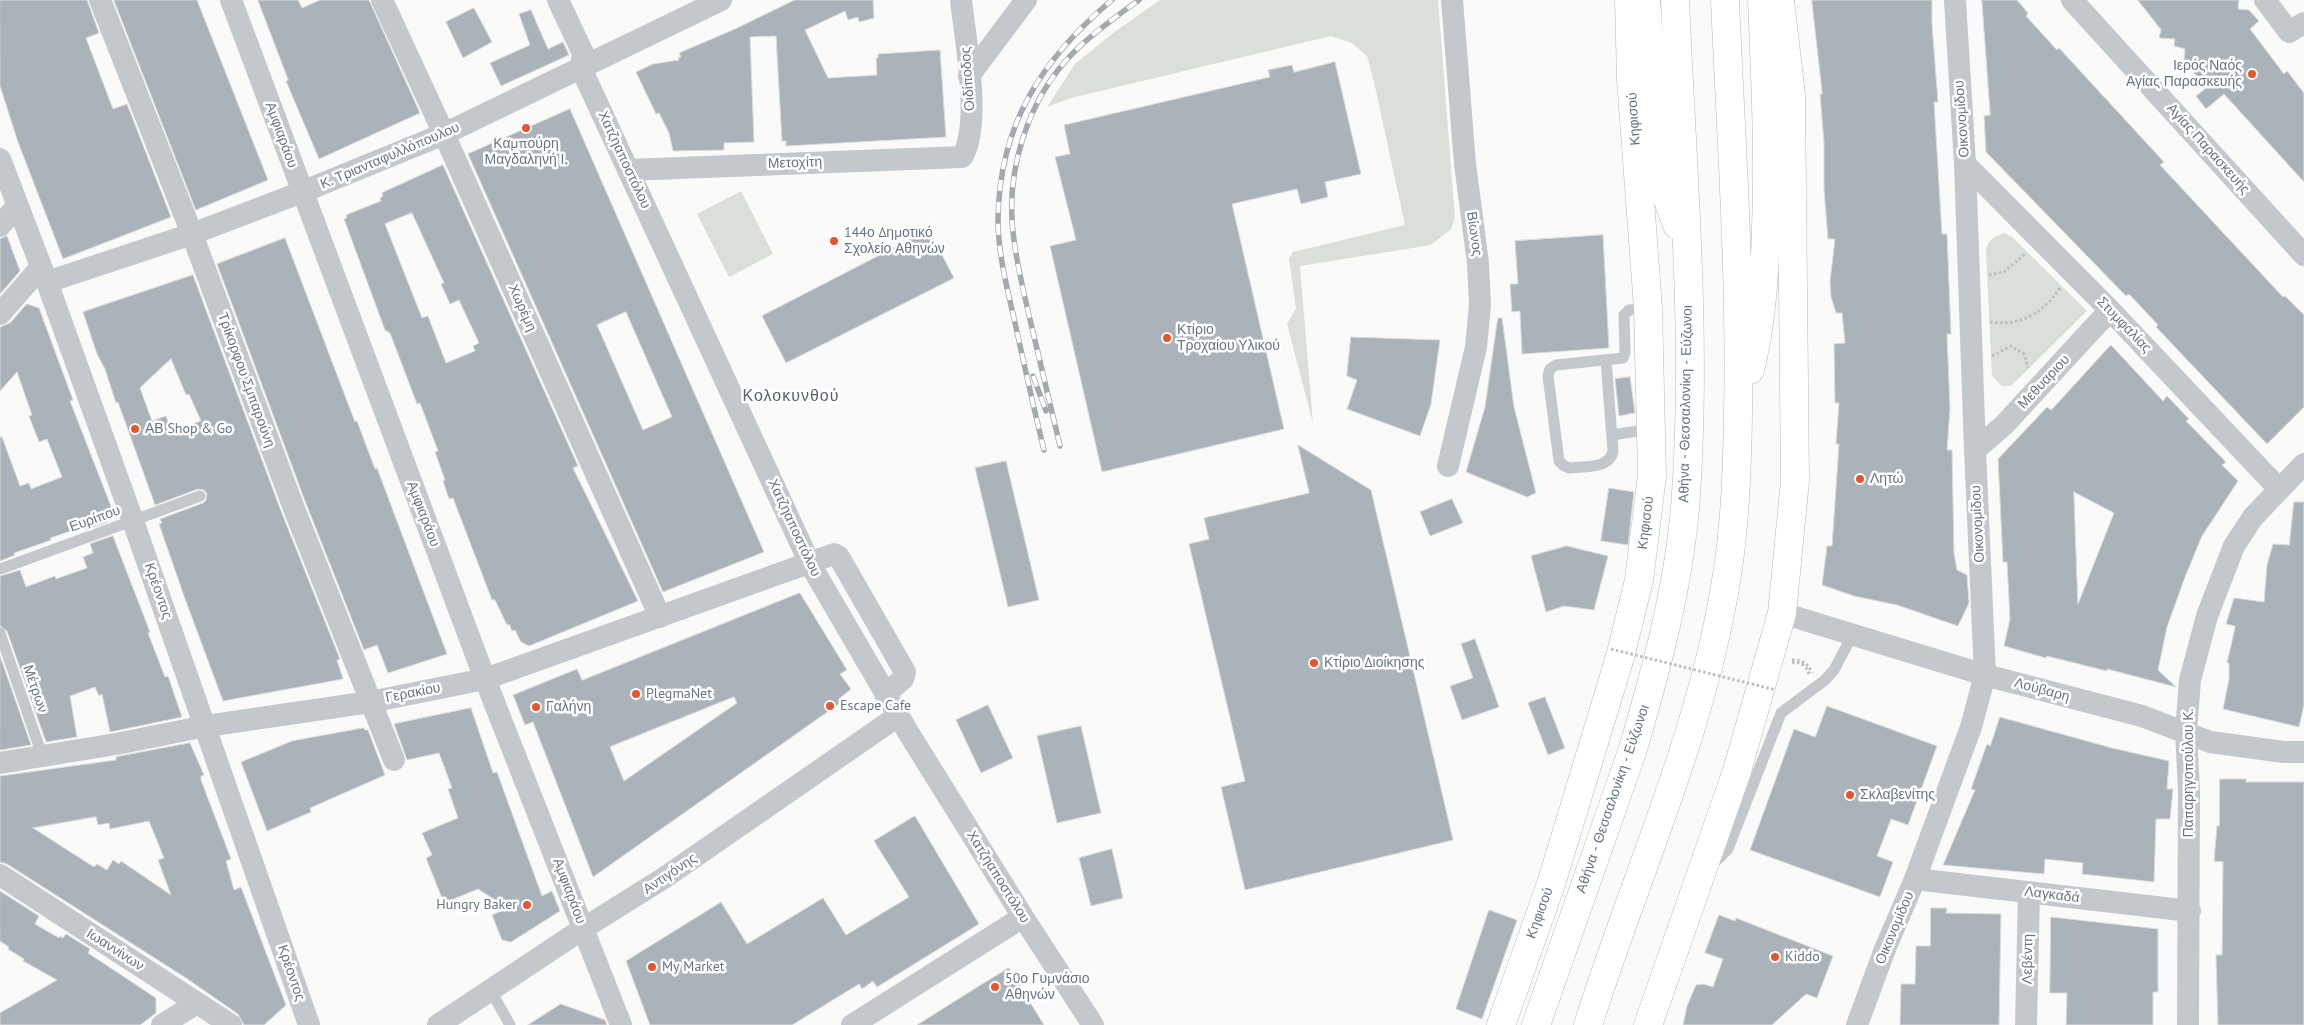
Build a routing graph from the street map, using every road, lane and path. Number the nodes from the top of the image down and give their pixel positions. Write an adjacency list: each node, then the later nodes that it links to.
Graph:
1 (100, 0): 29 (street, Τρίκορφου Σμπαρούνη)
2 (231, 0): 26 (street, Αμφιαράου)
3 (382, 0): 21 (street, Χωρέμη)
4 (558, 0): 19 (street, Χατζηαποστόλου)
5 (719, 0): 19 (street, Κ. Τριανταφυλλόπουλου)
6 (961, 0): 20 (street, Οιδίποδος)
7 (1026, 0): 20 (street)
8 (1452, 0): 48 (street, Βίωνος)
9 (1629, 0): 36 (main road, Κηφισού)
10 (1646, 0): 31 (main road)
11 (1675, 0): 31 (main road, Αθήνα - Θεσσαλονίκη - Εύζωνοι)
12 (1725, 0): 43 (main road)
13 (1762, 0): 43 (main road)
14 (1780, 0): 54 (main road)
15 (1954, 0): 24 (street, Οικονομίδου)
16 (2072, 0): 32 (street, Αγίας Παρασκευής)
17 (2265, 0): 18 (street)
18 (2304, 22)
19 (581, 68): 21 (street, Κ. Τριανταφυλλόπουλου); 25 (street, Χατζηαποστόλου)
20 (969, 76): 22 (street, Οιδίποδος)
21 (444, 134): 26 (street, Κ. Τριανταφυλλόπουλου); 55 (street, Χωρέμη)
22 (962, 157): 25 (street, Μετοχίτη)
23 (0, 159): 27 (street, Κρέοντος)
24 (1965, 164): 30 (street, Στυμφαλίας); 33 (street, Οικονομίδου)
25 (628, 170): 52 (street, Χατζηαποστόλου)
26 (302, 192): 29 (street, Κ. Τριανταφυλλόπουλου); 61 (street, Αμφιαράου)
27 (17, 206): 28 (street); 35 (street, Κρέοντος)
28 (0, 226)
29 (192, 234): 35 (street, Κ. Τριανταφυλλόπουλου); 67 (street, Τρίκορφου Σμπαρούνη)
30 (2036, 236): 33 (path); 34 (street, Στυμφαλίας)
31 (1686, 253): 95 (main road, Αθήνα - Θεσσαλονίκη - Εύζωνοι)
32 (2304, 254)
33 (1968, 267): 39 (street, Οικονομίδου)
34 (2070, 270): 37 (street, Στυμφαλίας); 39 (path)
35 (44, 274): 38 (street); 51 (street, Κρέοντος)
36 (1648, 308): 40 (lane); 44 (main road, Κηφισού)
37 (2110, 310): 46 (street, Μεθυαριου); 49 (street, Στυμφαλίας)
38 (0, 314)
39 (1970, 316): 41 (street, Οικονομίδου)
40 (1606, 360): 45 (lane); 45 (lane)
41 (1972, 371): 42 (path); 46 (street, Οικονομίδου)
42 (2028, 373)
43 (1738, 417): 96 (main road)
44 (1651, 430): 45 (lane); 94 (main road, Κηφισού)
45 (1612, 434)
46 (1975, 450): 60 (street, Οικονομίδου)
47 (2304, 464): 49 (street, Παπαρηγοπούλου Κ.)
48 (1448, 466)
49 (2279, 489): 72 (street, Παπαρηγοπούλου Κ.)
50 (200, 496): 51 (lane, Ευρίπου)
51 (133, 521): 53 (lane, Ευρίπου); 70 (street, Κρέοντος)
52 (810, 564): 55 (street, Γερακίου); 65 (street, Χατζηαποστόλου); 65 (street, Γερακίου)
53 (0, 569)
54 (1782, 612): 57 (street, Λούβαρη); 71 (main road)
55 (660, 617): 61 (street, Γερακίου)
56 (0, 633): 74 (lane, Μέτρων)
57 (1853, 634): 60 (street, Λούβαρη); 68 (lane)
58 (1611, 649): 64 (path, bridge)
59 (1786, 666): 62 (path)
60 (1986, 675): 72 (street, Λούβαρη); 79 (street, Οικονομίδου)
61 (485, 679): 67 (street, Γερακίου); 83 (street, Αμφιαράου)
62 (1810, 681)
63 (1779, 685): 64 (path)
64 (1778, 691): 66 (path)
65 (885, 694): 69 (street, Χατζηαποστόλου)
66 (1774, 699)
67 (370, 702): 70 (street, Γερακίου); 75 (street, Τρίκορφου Σμπαρούνη)
68 (1781, 712): 71 (lane); 77 (lane)
69 (898, 716): 82 (street, Χατζηαποστόλου); 83 (street, Αντιγόνης)
70 (206, 726): 74 (street, Γερακίου); 86 (street, Κρέοντος)
71 (1749, 730): 77 (main road)
72 (2186, 732): 73 (street, Λούβαρη); 81 (street, Παπαρηγοπούλου Κ.)
73 (2304, 752)
74 (42, 755): 76 (street, Γερακίου)
75 (394, 760)
76 (0, 763)
77 (1703, 872): 97 (main road)
78 (0, 875): 85 (street, Ιωαννίνων)
79 (1915, 879): 80 (street, Λαγκαδά); 98 (street, Οικονομίδου)
80 (2029, 892): 81 (street, Λαγκαδά); 99 (street, Λεβέντη)
81 (2190, 911): 100 (street, Παπαρηγοπούλου Κ.)
82 (1023, 917): 92 (street); 93 (street, Χατζηαποστόλου)
83 (584, 928): 84 (street, Αντιγόνης); 91 (street, Αμφιαράου)
84 (491, 991): 89 (street, Αντιγόνης); 90 (lane)
85 (197, 1003): 87 (street); 88 (street, Ιωαννίνων)
86 (302, 1021)
87 (162, 1025)
88 (231, 1025)
89 (438, 1025)
90 (510, 1025)
91 (621, 1025)
92 (852, 1025)
93 (1093, 1025)
94 (1501, 1025)
95 (1536, 1025)
96 (1588, 1025)
97 (1648, 1025)
98 (1857, 1025)
99 (2026, 1025)
100 (2188, 1025)

